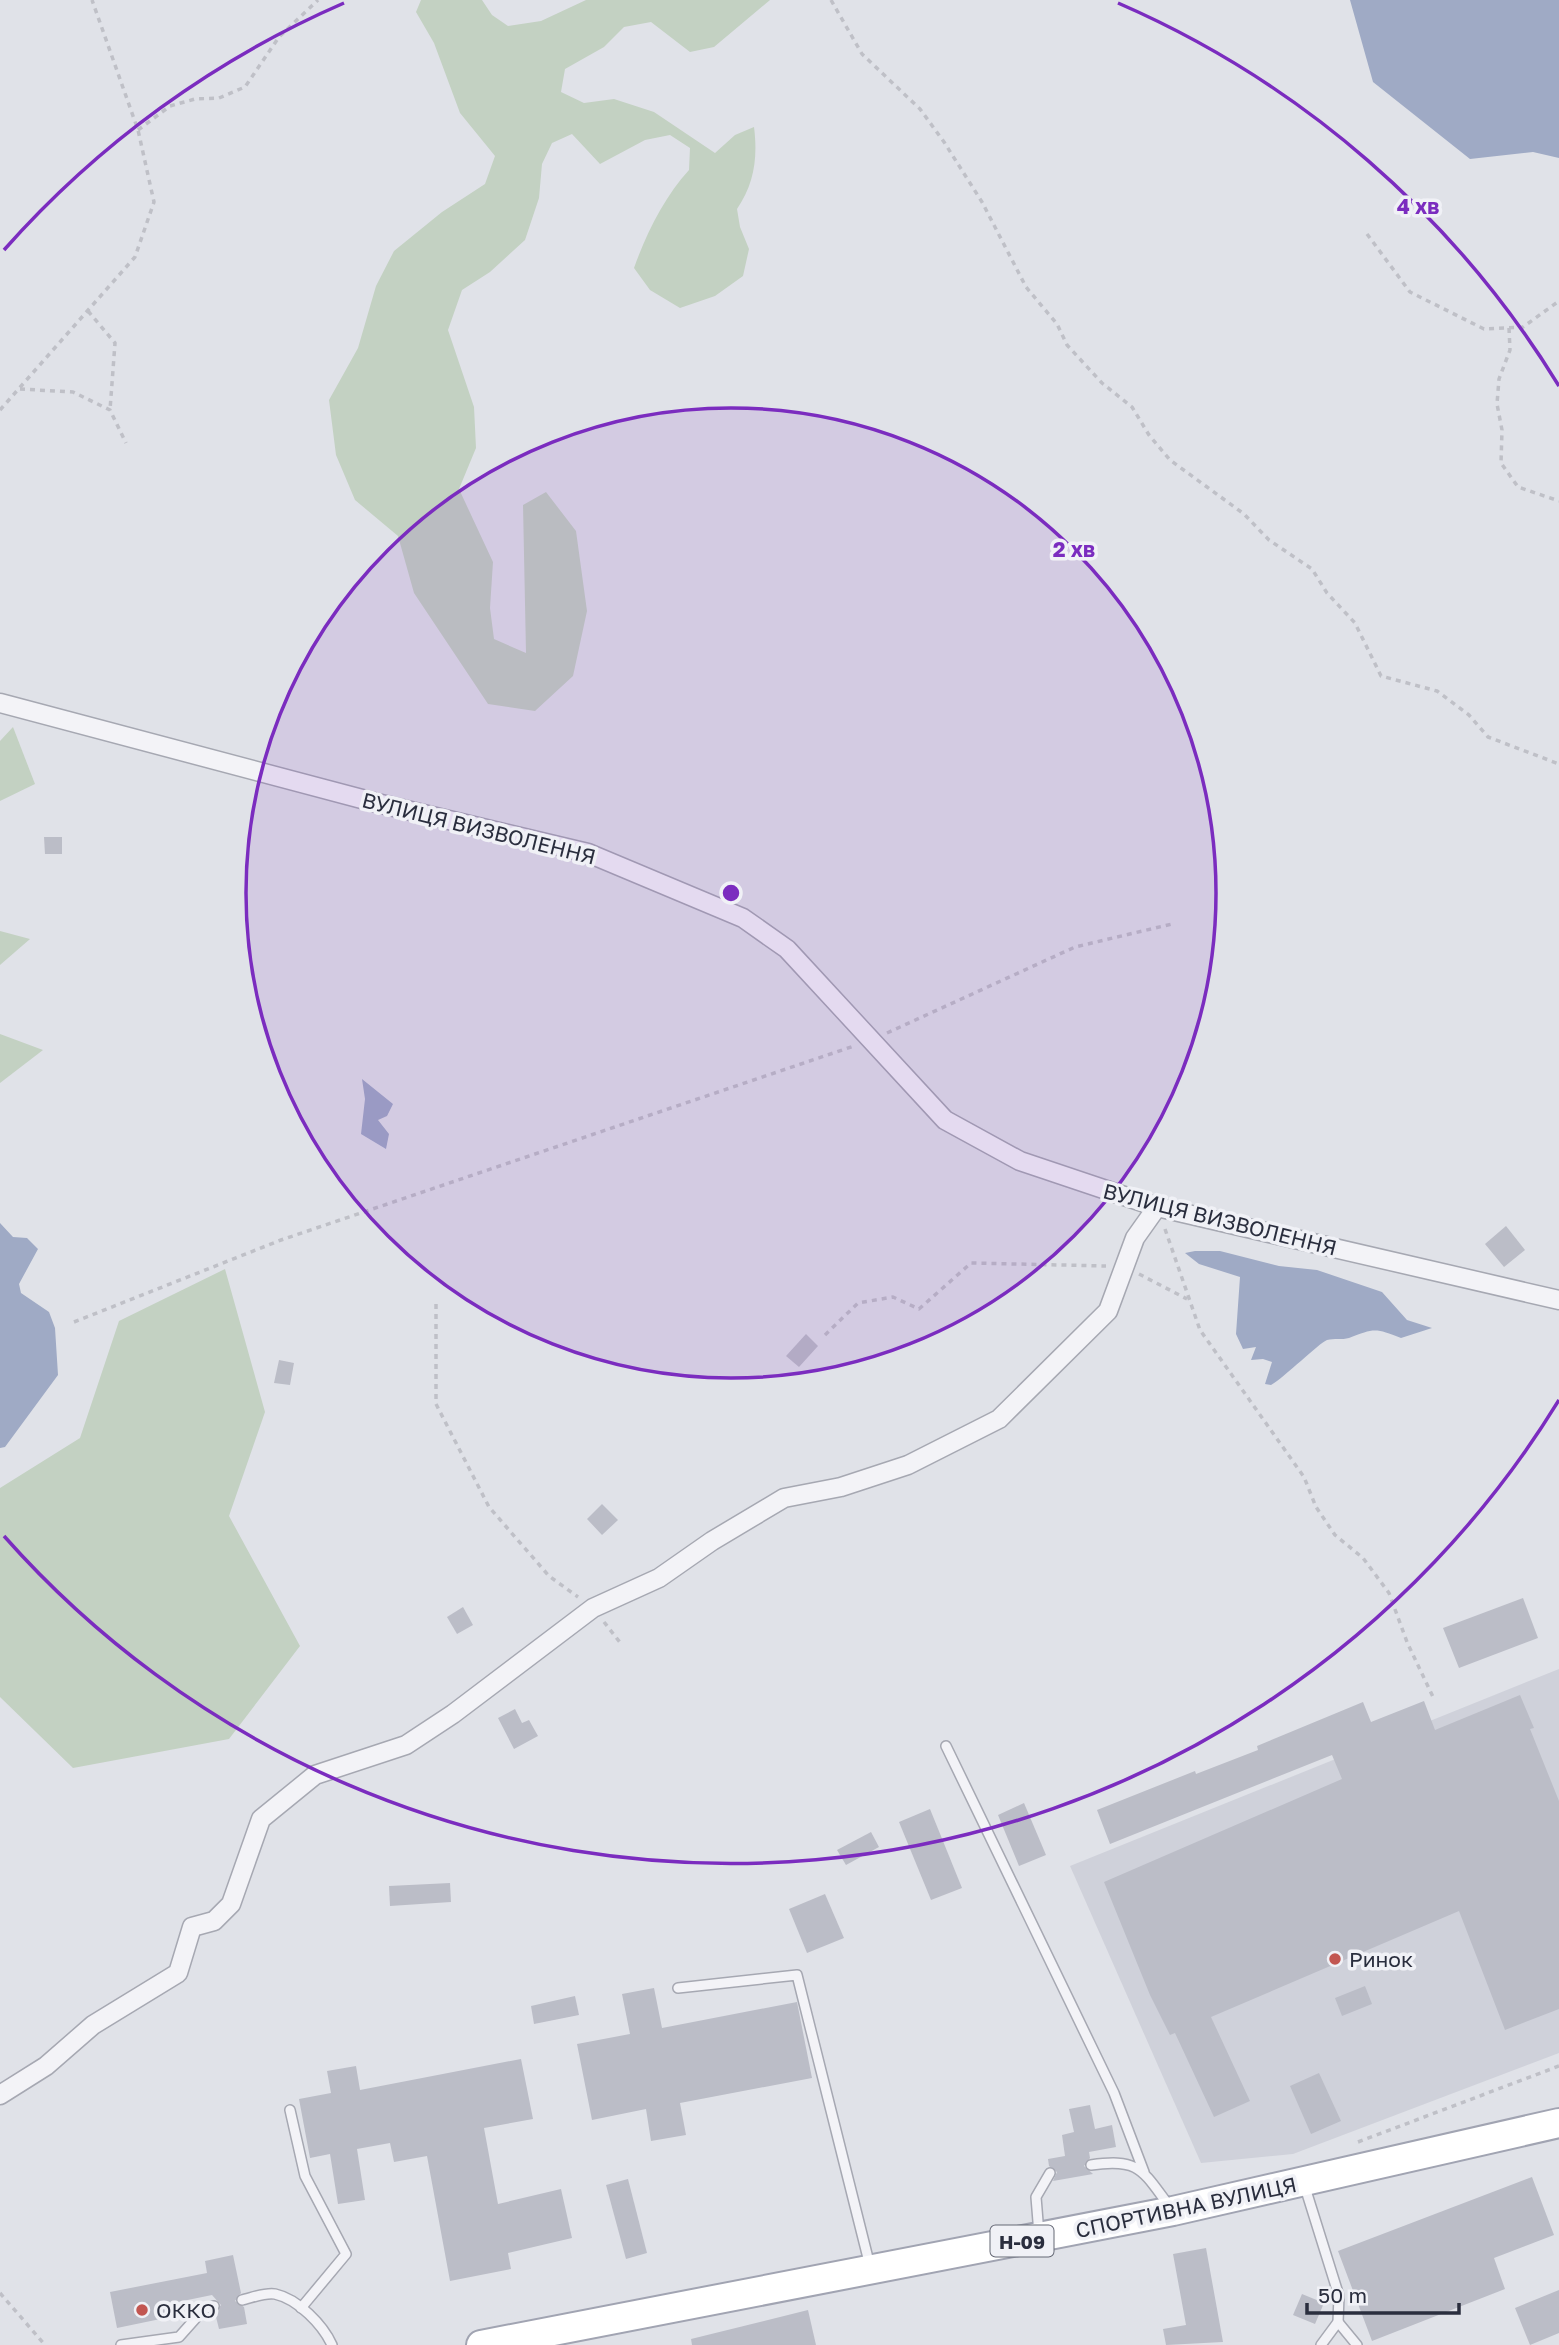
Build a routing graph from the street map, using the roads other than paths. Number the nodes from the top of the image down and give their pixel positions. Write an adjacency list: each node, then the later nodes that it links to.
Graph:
1 (0, 703): 2 (street, ВУЛИЦЯ ВИЗВОЛЕННЯ)
2 (1157, 1207): 3 (street, ВУЛИЦЯ ВИЗВОЛЕННЯ); 6 (street)
3 (1559, 1300)
4 (946, 1746): 10 (lane)
5 (678, 1988): 15 (lane)
6 (0, 2095)
7 (290, 2110): 18 (lane)
8 (1559, 2123): 12 (main road, СПОРТИВНА ВУЛИЦЯ / Н-09)
9 (1091, 2165): 10 (lane)
10 (1144, 2172): 13 (lane)
11 (1050, 2173): 14 (lane)
12 (1303, 2183): 13 (main road, СПОРТИВНА ВУЛИЦЯ / Н-09); 19 (lane)
13 (1173, 2211): 14 (main road, СПОРТИВНА ВУЛИЦЯ / Н-09)
14 (1040, 2237): 15 (main road, СПОРТИВНА ВУЛИЦЯ / Н-09)
15 (871, 2271): 22 (main road, СПОРТИВНА ВУЛИЦЯ / Н-09)
16 (242, 2300): 18 (lane)
17 (214, 2306): 20 (lane)
18 (301, 2308): 21 (lane)
19 (1338, 2322): 23 (lane); 24 (lane)
20 (121, 2345)
21 (332, 2345)
22 (481, 2345)
23 (1321, 2345)
24 (1357, 2345)

